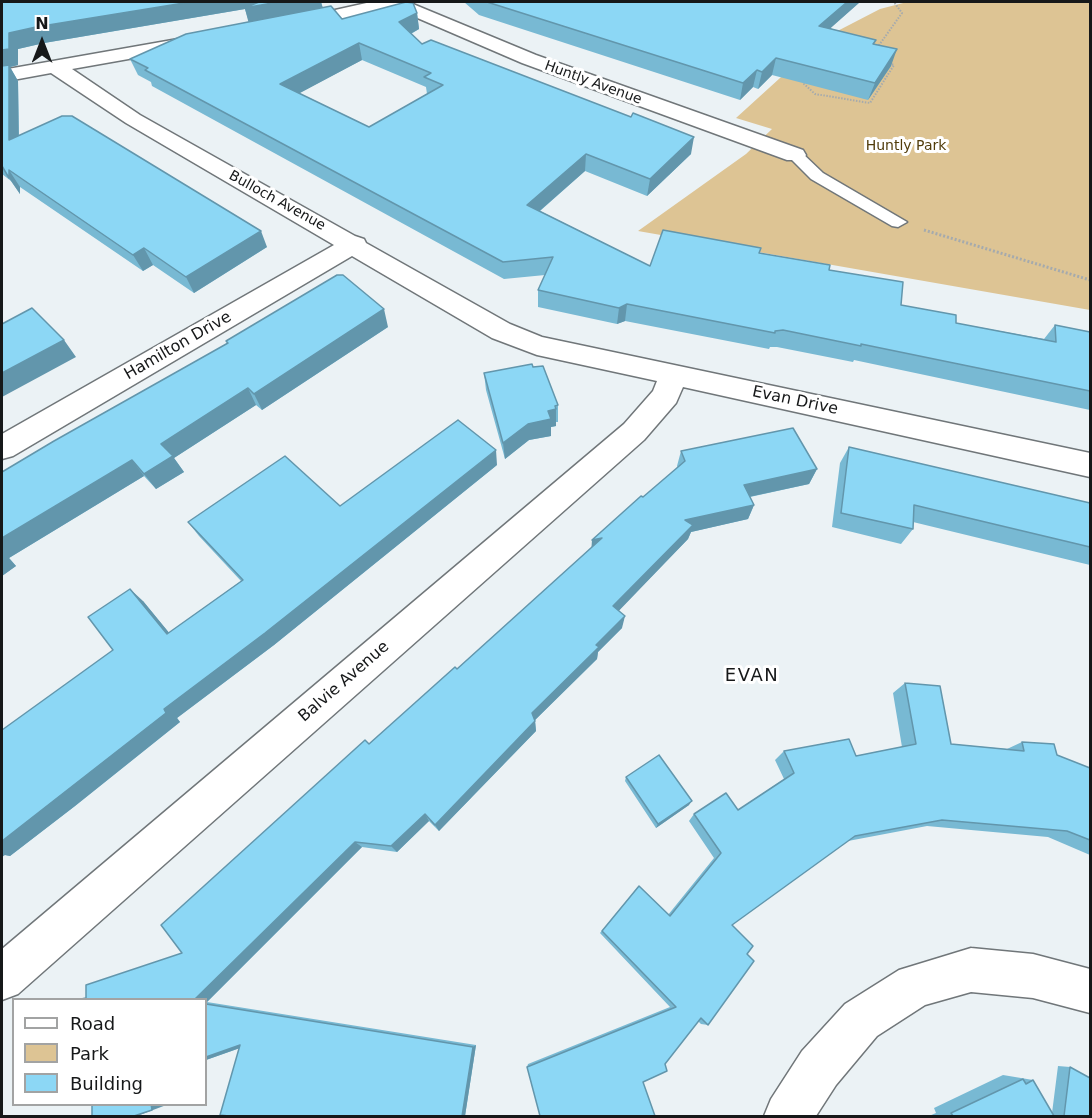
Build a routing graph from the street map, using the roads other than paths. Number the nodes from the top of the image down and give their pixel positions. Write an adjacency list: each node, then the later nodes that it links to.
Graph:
1 (393, 2): 2 (street); 6 (street, Huntly Avenue)
2 (278, 27)
3 (216, 38): 4 (street)
4 (55, 67): 5 (street); 8 (street, Bulloch Avenue)
5 (2, 76)
6 (795, 155): 7 (lane)
7 (898, 222)
8 (355, 244): 9 (street, Bulloch Avenue); 11 (street, Hamilton Drive)
9 (501, 331): 10 (street, Evan Drive)
10 (673, 375): 12 (street, Evan Drive); 13 (street, Balvie Avenue)
11 (2, 448)
12 (1090, 465)
13 (2, 978)
14 (1090, 991): 15 (street)
15 (788, 1116)

